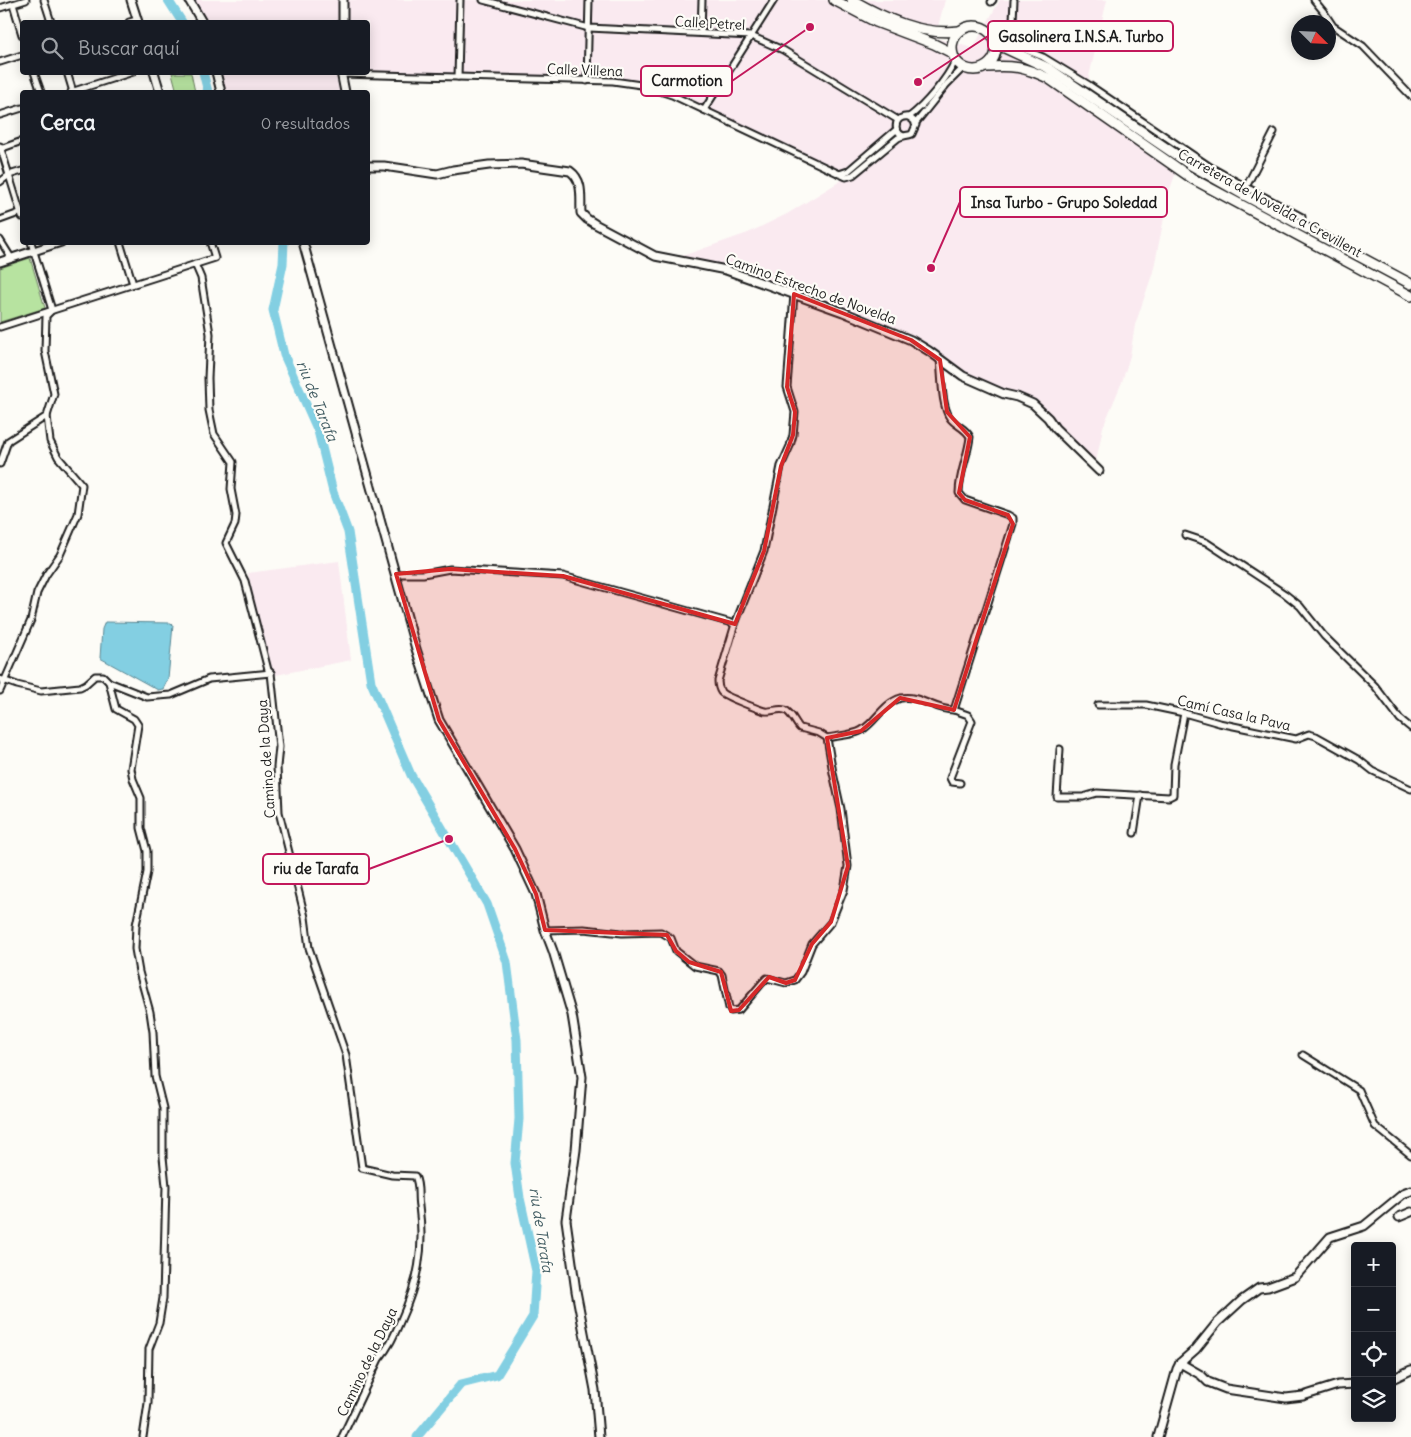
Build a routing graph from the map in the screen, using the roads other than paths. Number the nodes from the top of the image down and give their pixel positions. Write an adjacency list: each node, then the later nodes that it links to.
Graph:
1 (26, 0): 15 (street)
2 (44, 0): 17 (street)
3 (131, 0): 18 (street)
4 (190, 0): 19 (street)
5 (343, 0): 20 (street)
6 (460, 0): 39 (street)
7 (483, 0): 22 (street, Calle Petrel)
8 (589, 0): 22 (street)
9 (702, 0): 24 (street)
10 (774, 0): 25 (street)
11 (834, 0): 28 (highway)
12 (852, 0): 23 (highway)
13 (1014, 0): 64 (street)
14 (1314, 0): 47 (street)
15 (14, 2): 16 (street); 21 (street)
16 (0, 8)
17 (50, 20)
18 (138, 20)
19 (202, 20)
20 (342, 20)
21 (20, 28)
22 (589, 28): 24 (street, Calle Petrel); 40 (street)
23 (959, 31): 26 (highway); 28 (highway)
24 (702, 33): 25 (street, Calle Petrel)
25 (751, 36): 49 (street); 52 (street, Calle Petrel)
26 (996, 44): 30 (highway); 78 (highway, Carretera de Novelda a Crevillent)
27 (20, 56): 29 (street)
28 (953, 57): 31 (highway); 51 (street)
29 (0, 62)
30 (987, 66): 31 (highway); 80 (highway, Carretera de Novelda a Crevillent)
31 (963, 68): 53 (street)
32 (370, 74): 39 (street, Calle Villena)
33 (35, 75): 41 (street)
34 (68, 75): 42 (street)
35 (124, 75): 43 (street)
36 (155, 75): 44 (street)
37 (218, 75): 45 (street)
38 (342, 75): 46 (street)
39 (458, 77): 40 (street, Calle Villena)
40 (587, 81): 49 (street, Calle Villena)
41 (39, 90)
42 (72, 90)
43 (78, 90)
44 (159, 90)
45 (222, 90)
46 (344, 90)
47 (1411, 95)
48 (20, 109): 50 (street)
49 (704, 110): 61 (street, Calle Villena)
50 (0, 115)
51 (909, 116): 52 (street); 53 (street)
52 (898, 120): 54 (street)
53 (915, 124): 56 (street)
54 (896, 130): 56 (street); 61 (street)
55 (1274, 132): 64 (street)
56 (903, 136): 61 (street)
57 (20, 142): 58 (street)
58 (0, 148): 62 (street)
59 (370, 166): 79 (street, Camino Estrecho de Novelda)
60 (20, 172): 62 (street)
61 (838, 174)
62 (9, 175): 63 (street); 65 (street)
63 (0, 182)
64 (1246, 186): 67 (street)
65 (20, 208)
66 (20, 215): 68 (street)
67 (1302, 217)
68 (0, 220)
69 (0, 240): 74 (street)
70 (121, 245): 77 (street)
71 (211, 245): 76 (street)
72 (304, 245): 88 (street)
73 (32, 247): 74 (street); 75 (street); 81 (street)
74 (10, 256): 75 (street)
75 (0, 260)
76 (195, 264): 77 (street); 90 (street, Camino de la Daya)
77 (133, 284): 81 (street)
78 (1411, 284)
79 (794, 294): 83 (street, Camino Estrecho de Novelda); 89 (street)
80 (1411, 296)
81 (52, 310): 82 (street); 84 (street)
82 (0, 327)
83 (940, 360): 86 (street, Camino Estrecho de Novelda); 95 (street)
84 (47, 416): 85 (street); 91 (street)
85 (0, 464)
86 (1099, 471)
87 (1185, 535): 97 (street)
88 (396, 574): 89 (street); 104 (street)
89 (735, 624): 98 (street)
90 (271, 674): 92 (street); 115 (street, Camino de la Daya)
91 (2, 680): 92 (street); 93 (street)
92 (109, 682): 114 (street)
93 (0, 691)
94 (1098, 705): 96 (street, Camí Casa la Pava)
95 (954, 710): 98 (street); 100 (street)
96 (1184, 712): 101 (street, Camí Casa la Pava); 102 (street)
97 (1411, 728)
98 (827, 738): 104 (street)
99 (1060, 749): 102 (street)
100 (960, 783)
101 (1411, 789)
102 (1140, 795): 103 (street)
103 (1134, 833)
104 (545, 930): 116 (street)
105 (1303, 1055): 106 (street)
106 (1411, 1155)
107 (1411, 1191): 110 (street)
108 (1411, 1212): 109 (street)
109 (1399, 1217)
110 (1180, 1363): 113 (street); 117 (street)
111 (1411, 1370): 112 (street)
112 (1394, 1377)
113 (1351, 1384)
114 (143, 1437)
115 (342, 1437)
116 (599, 1437)
117 (1158, 1437)

